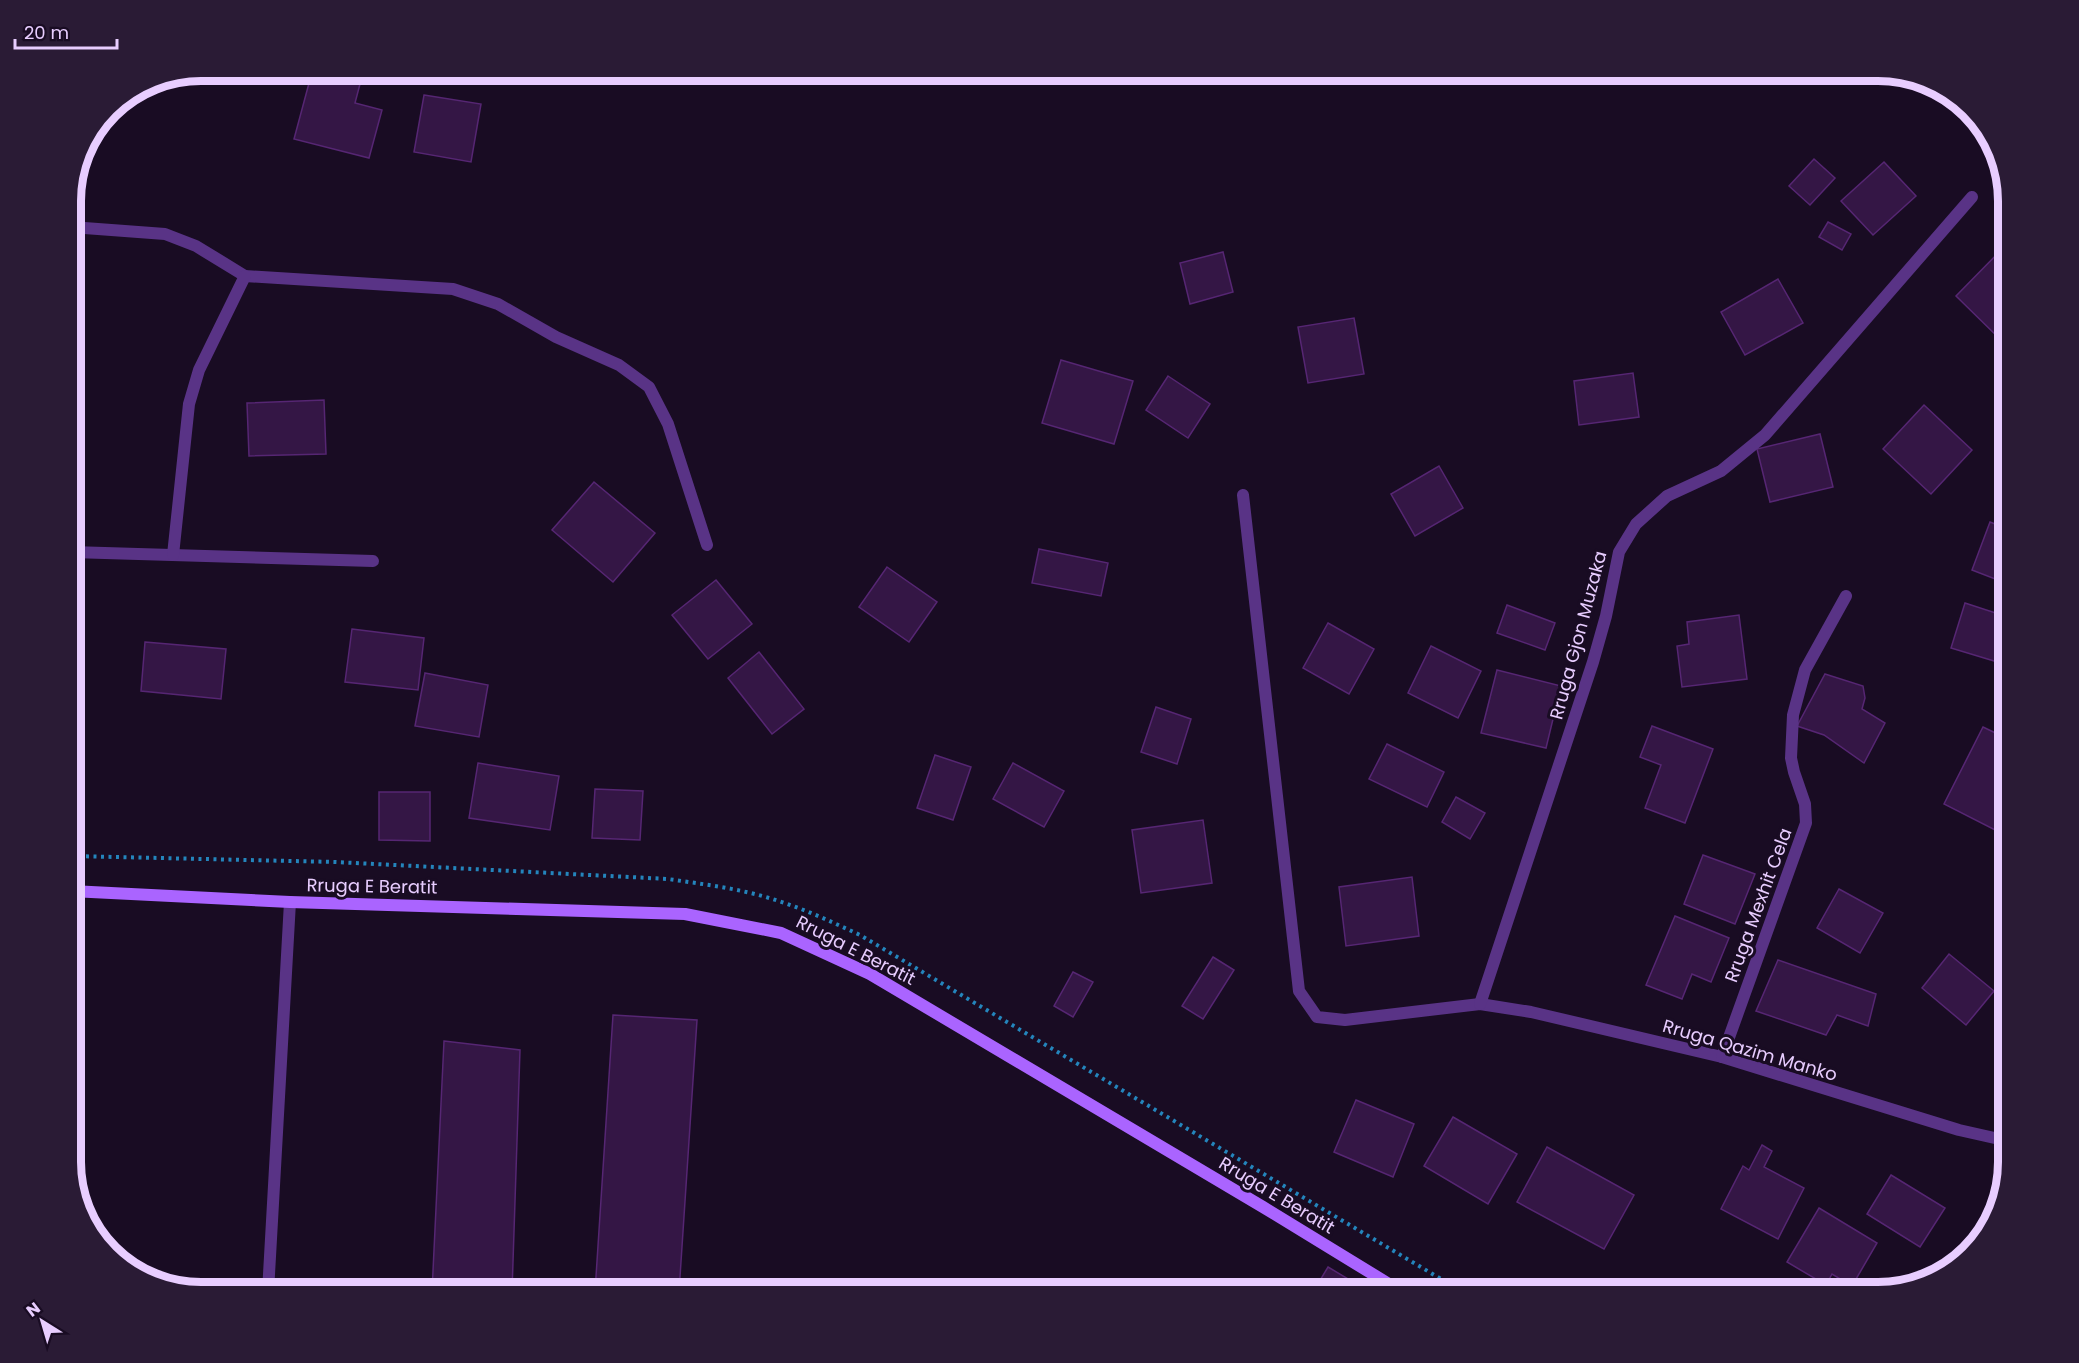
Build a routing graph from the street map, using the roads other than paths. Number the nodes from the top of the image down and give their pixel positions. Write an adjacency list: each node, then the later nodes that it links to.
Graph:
1 (1972, 197): 12 (street, Rruga Gjon Muzaka)
2 (81, 228): 3 (street)
3 (245, 276): 5 (street); 7 (street)
4 (1244, 495): 12 (street, Rruga Qazim Manko)
5 (707, 545)
6 (81, 552): 7 (street)
7 (173, 555): 8 (street)
8 (373, 561)
9 (1846, 596): 13 (street, Rruga Mexhit Cela)
10 (81, 892): 11 (main road, Rruga E Beratit)
11 (290, 902): 15 (street); 16 (main road, Rruga E Beratit)
12 (1480, 1004): 13 (street, Rruga Qazim Manko)
13 (1722, 1057): 14 (street, Rruga Qazim Manko)
14 (1998, 1139)
15 (268, 1282)
16 (1384, 1282)

